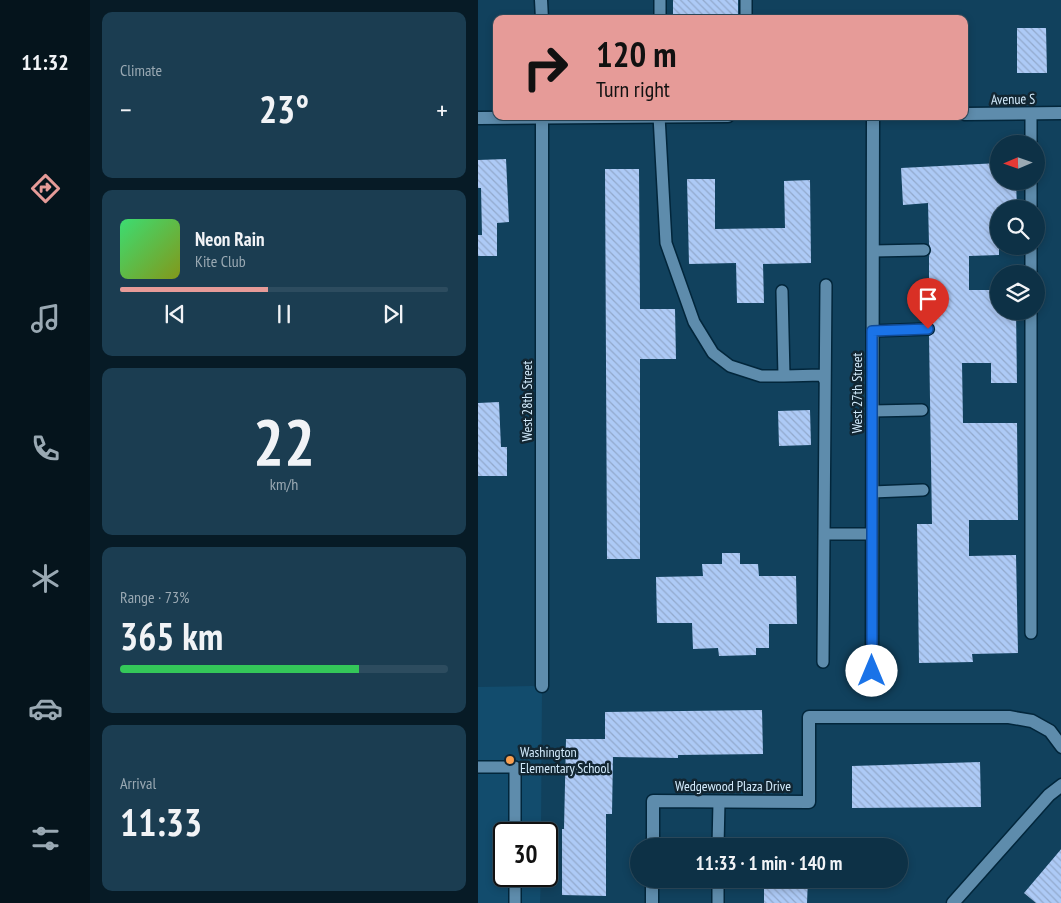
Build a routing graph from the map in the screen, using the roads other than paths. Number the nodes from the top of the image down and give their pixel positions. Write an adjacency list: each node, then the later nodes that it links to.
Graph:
1 (542, 0): 4 (street)
2 (660, 0): 5 (lane)
3 (746, 0): 6 (lane)
4 (542, 15)
5 (660, 15)
6 (746, 15)
7 (1062, 113): 9 (street, Avenue S)
8 (968, 114): 9 (street, Avenue S)
9 (1031, 114): 15 (lane)
10 (478, 118): 11 (street)
11 (493, 118)
12 (542, 120): 34 (street, West 28th Street)
13 (659, 120): 23 (lane)
14 (873, 120): 17 (street, West 27th Street)
15 (1031, 135)
16 (924, 250): 17 (lane)
17 (873, 251): 22 (street, West 27th Street)
18 (826, 286): 24 (lane)
19 (782, 291): 23 (lane)
20 (1031, 320): 31 (lane)
21 (928, 329): 22 (lane)
22 (872, 331): 26 (street, West 27th Street)
23 (784, 376): 24 (lane)
24 (825, 381): 29 (lane)
25 (922, 410): 26 (lane)
26 (872, 411): 28 (street, West 27th Street)
27 (923, 490): 28 (lane)
28 (872, 492): 30 (street, West 27th Street)
29 (824, 534): 30 (lane); 32 (lane)
30 (872, 534): 33 (street, West 27th Street)
31 (1031, 633)
32 (823, 662)
33 (872, 671)
34 (542, 686)
35 (1062, 748): 38 (street, Wedgewood Plaza Drive)
36 (478, 767): 39 (lane)
37 (1062, 786): 45 (street)
38 (718, 802): 40 (street, Wedgewood Plaza Drive); 41 (lane)
39 (515, 822)
40 (653, 838)
41 (718, 838)
42 (515, 887): 46 (lane)
43 (652, 888): 47 (street)
44 (718, 888): 48 (lane)
45 (962, 901)
46 (515, 903)
47 (652, 903)
48 (718, 903)

